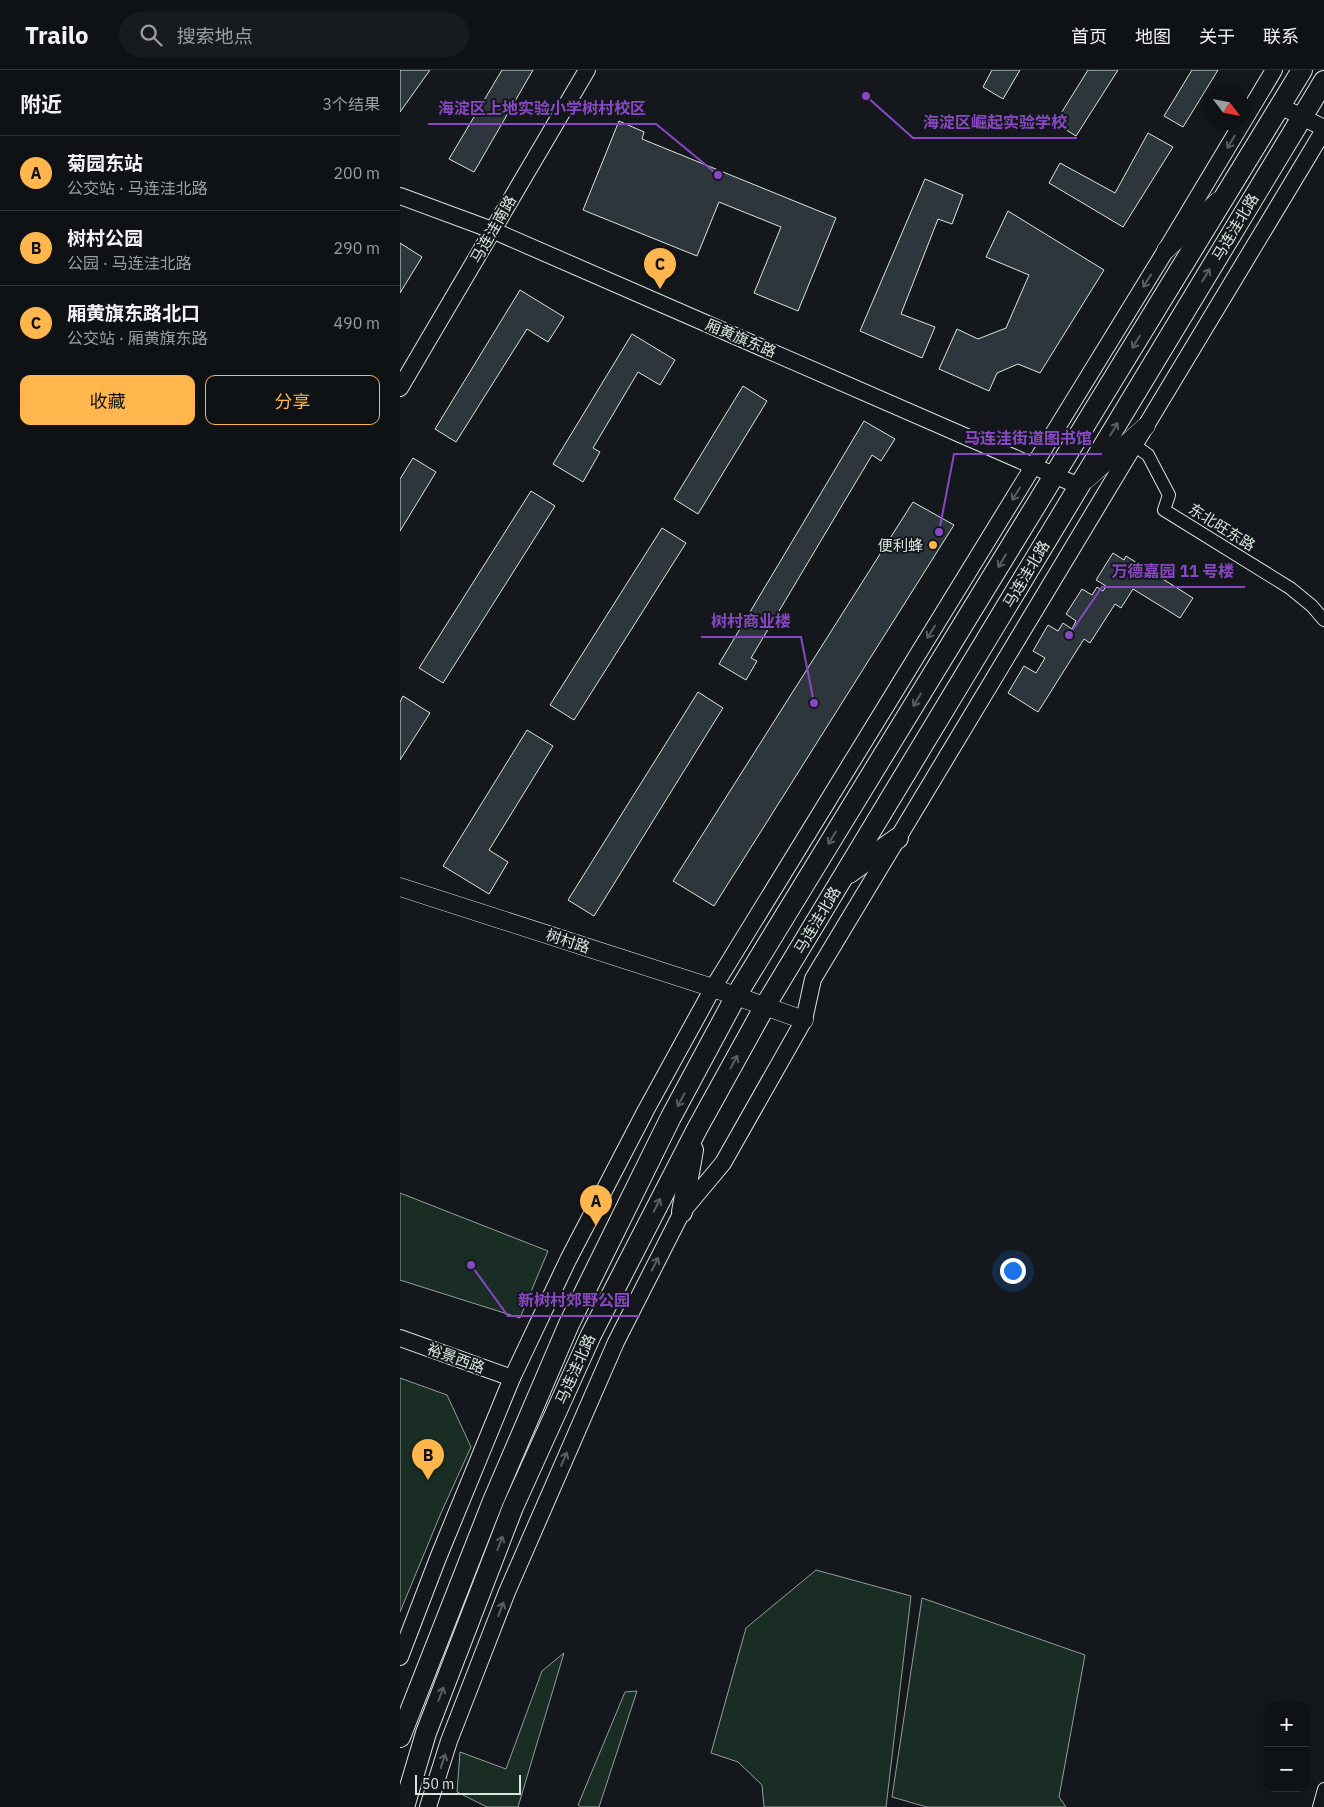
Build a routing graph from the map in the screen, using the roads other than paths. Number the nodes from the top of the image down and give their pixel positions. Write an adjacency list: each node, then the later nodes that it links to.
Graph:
1 (587, 70): 10 (street, 马连洼南路)
2 (1274, 70): 11 (street, one-way to 11)
3 (1302, 70): 5 (main road, 马连洼北路)
4 (1324, 81): 6 (main road, 马连洼北路)
5 (1280, 106): 6 (street); 8 (main road, 马连洼北路)
6 (1302, 117): 7 (street); 17 (main road, 马连洼北路, one-way to 6)
7 (1324, 129): 13 (street, 马连洼北路)
8 (1229, 190): 11 (main road); 16 (main road, 马连洼北路, one-way to 16)
9 (400, 196): 10 (street, 厢黄旗东路)
10 (492, 230): 12 (street, 马连洼南路); 15 (street, 厢黄旗东路)
11 (1166, 250): 15 (street, one-way to 15)
12 (400, 388)
13 (1146, 426): 14 (street, 马连洼北路); 17 (main road)
14 (1134, 445): 18 (street, 东北旺东路); 19 (street, 马连洼北路)
15 (1034, 465): 16 (street, 厢黄旗东路); 22 (street, one-way to 22)
16 (1055, 475): 17 (street, 厢黄旗东路); 23 (main road, 马连洼北路, one-way to 23)
17 (1079, 486): 20 (main road, 马连洼北路)
18 (1324, 620)
19 (898, 838): 20 (main road); 25 (street, 马连洼北路)
20 (843, 877): 24 (main road, 马连洼北路)
21 (400, 887): 22 (main road, 树村路)
22 (713, 988): 23 (main road, 树村路); 29 (street)
23 (736, 996): 24 (main road, 树村路); 31 (main road, 马连洼北路, one-way to 31)
24 (765, 1006): 25 (main road, 树村路); 26 (main road, 马连洼北路, one-way to 24)
25 (804, 1020): 27 (street, 马连洼北路)
26 (697, 1129): 27 (main road); 33 (main road, 马连洼北路, one-way to 26)
27 (682, 1212): 34 (street, 马连洼北路, one-way to 27)
28 (400, 1338): 29 (street, 裕景西路)
29 (512, 1378): 30 (street)
30 (400, 1657)
31 (400, 1737)
32 (1324, 1789): 35 (street)
33 (404, 1807)
34 (428, 1807)
35 (1319, 1807)

